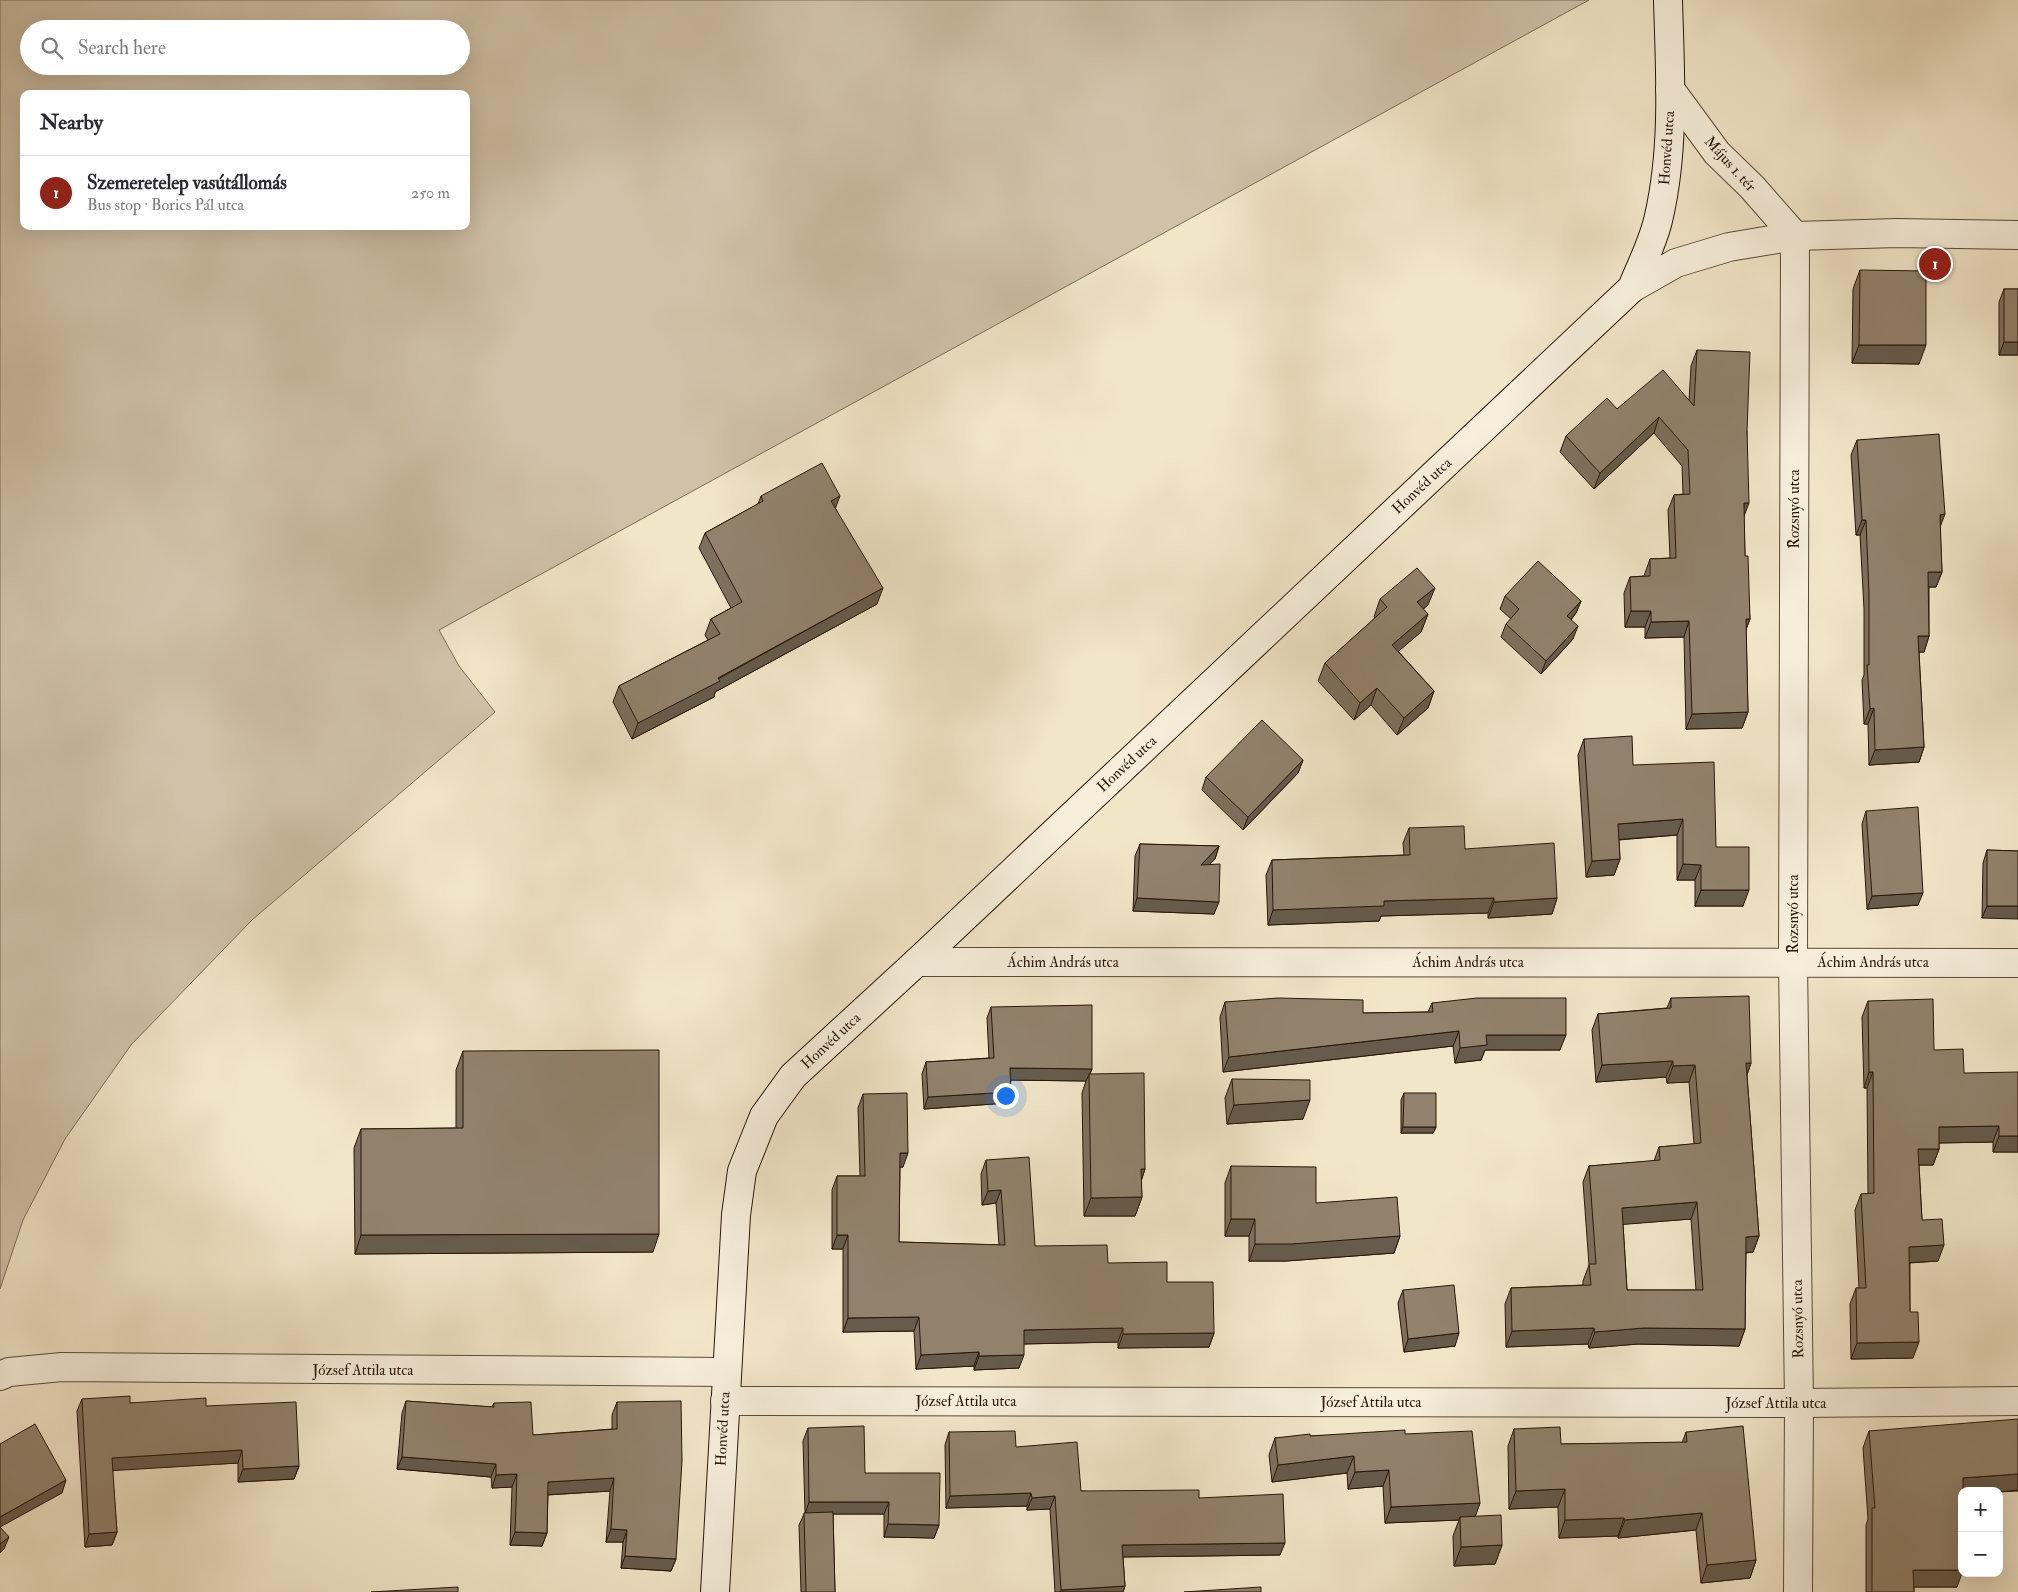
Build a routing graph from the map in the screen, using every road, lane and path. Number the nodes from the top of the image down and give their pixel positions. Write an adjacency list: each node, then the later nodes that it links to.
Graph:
1 (1668, 0): 2 (street, Honvéd utca)
2 (1670, 89): 4 (street, Május 1. tér); 5 (street, Honvéd utca)
3 (2018, 235): 4 (street)
4 (1795, 236): 5 (street); 7 (street, Rozsnyó utca)
5 (1632, 288): 6 (street, Honvéd utca)
6 (917, 962): 7 (street, Áchim András utca); 9 (street, Honvéd utca)
7 (1793, 962): 8 (street, Áchim András utca); 13 (street, Rozsnyó utca)
8 (2018, 963)
9 (726, 1372): 10 (street, József Attila utca); 11 (street, Honvéd utca)
10 (0, 1376)
11 (725, 1401): 13 (street, József Attila utca); 14 (street, Honvéd utca)
12 (2018, 1401): 13 (street, József Attila utca)
13 (1799, 1403): 15 (street, Rozsnyó utca)
14 (715, 1592)
15 (1798, 1592)

